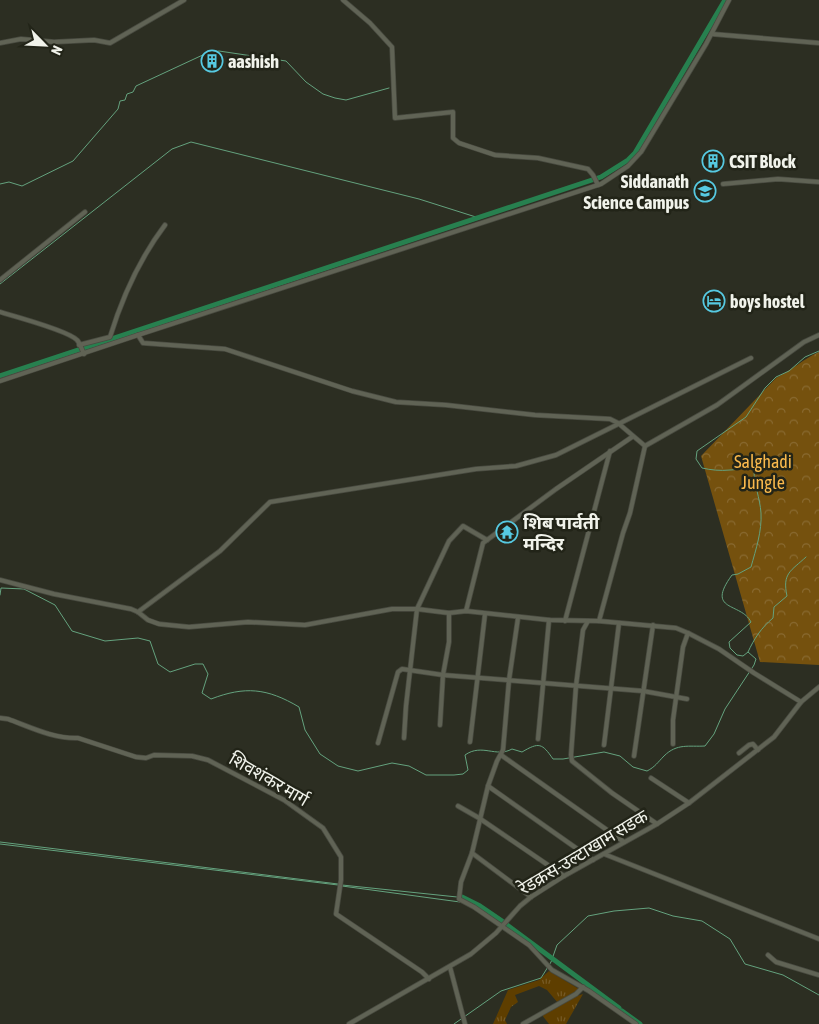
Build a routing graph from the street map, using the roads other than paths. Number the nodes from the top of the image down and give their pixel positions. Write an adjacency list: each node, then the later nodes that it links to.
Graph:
1 (184, 0): 5 (street)
2 (343, 0): 8 (street)
3 (729, 0): 4 (street)
4 (712, 34): 6 (street); 8 (street)
5 (0, 43)
6 (819, 43)
7 (819, 182): 9 (street)
8 (598, 184): 14 (street)
9 (723, 184)
10 (85, 212): 12 (street)
11 (165, 225): 16 (street)
12 (0, 280)
13 (0, 312): 16 (street)
14 (138, 335): 17 (street); 20 (street)
15 (819, 335): 22 (street)
16 (79, 346): 17 (street)
17 (83, 352): 19 (street)
18 (750, 358): 20 (street)
19 (0, 381)
20 (618, 423): 21 (street); 28 (street)
21 (632, 437): 22 (street); 23 (street)
22 (645, 446): 35 (street)
23 (610, 451): 24 (street); 33 (street)
24 (487, 540): 26 (street); 27 (street)
25 (0, 580): 28 (street)
26 (418, 609): 28 (street); 29 (street); 39 (street)
27 (466, 611): 29 (street); 30 (street)
28 (138, 612)
29 (449, 613): 40 (street)
30 (485, 614): 31 (street); 41 (street)
31 (518, 618): 32 (street); 42 (street)
32 (549, 620): 33 (street); 43 (street)
33 (566, 621): 34 (street)
34 (588, 621): 35 (street); 44 (street)
35 (599, 621): 36 (street)
36 (619, 623): 37 (street); 46 (street)
37 (653, 624): 38 (street); 47 (street)
38 (688, 633): 48 (street); 50 (street)
39 (410, 670): 40 (street); 53 (street); 56 (street)
40 (443, 675): 41 (street); 52 (street)
41 (478, 678): 42 (street); 55 (street)
42 (509, 680): 43 (street); 60 (street)
43 (543, 684): 44 (street); 54 (street)
44 (576, 686): 46 (street); 68 (street)
45 (819, 687): 50 (street, रेडक्रस-उल्टाखाम सडक)
46 (610, 689): 47 (street); 58 (street)
47 (643, 692): 48 (street); 62 (street)
48 (676, 696): 49 (street); 57 (street)
49 (687, 699)
50 (801, 702): 59 (street, रेडक्रस-उल्टाखाम सडक)
51 (0, 718): 80 (street, शिवशंकर मार्ग)
52 (440, 725)
53 (404, 738)
54 (538, 739)
55 (470, 742)
56 (378, 743)
57 (673, 744)
58 (604, 745)
59 (758, 750): 61 (street); 65 (street, रेडक्रस-उल्टाखाम सडक)
60 (502, 753): 64 (street); 69 (street)
61 (739, 753)
62 (634, 756)
63 (651, 778): 65 (street)
64 (488, 786): 67 (street); 72 (street)
65 (689, 803): 68 (street, रेडक्रस-उल्टाखाम सडक)
66 (458, 806): 67 (street)
67 (479, 818): 70 (street); 73 (street)
68 (657, 824): 69 (street, रेडक्रस-उल्टाखाम सडक)
69 (624, 842): 71 (street, रेडक्रस-उल्टाखाम सडक)
70 (472, 853): 74 (street); 75 (street)
71 (604, 854): 72 (street, रेडक्रस-उल्टाखाम सडक); 76 (street)
72 (593, 860): 73 (street, रेडक्रस-उल्टाखाम सडक)
73 (564, 876): 74 (street, रेडक्रस-उल्टाखाम सडक)
74 (531, 897): 75 (street, रेडक्रस-उल्टाखाम सडक)
75 (502, 926): 78 (street, रेडक्रस-उल्टाखाम सडक); 81 (street)
76 (819, 939)
77 (768, 955): 79 (street)
78 (450, 967): 80 (street, रेडक्रस-उल्टाखाम सडक); 82 (street)
79 (819, 975)
80 (429, 979): 83 (street, रेडक्रस-उल्टाखाम सडक)
81 (583, 987): 84 (street); 85 (street)
82 (465, 1023)
83 (349, 1024)
84 (523, 1024)
85 (636, 1024)

